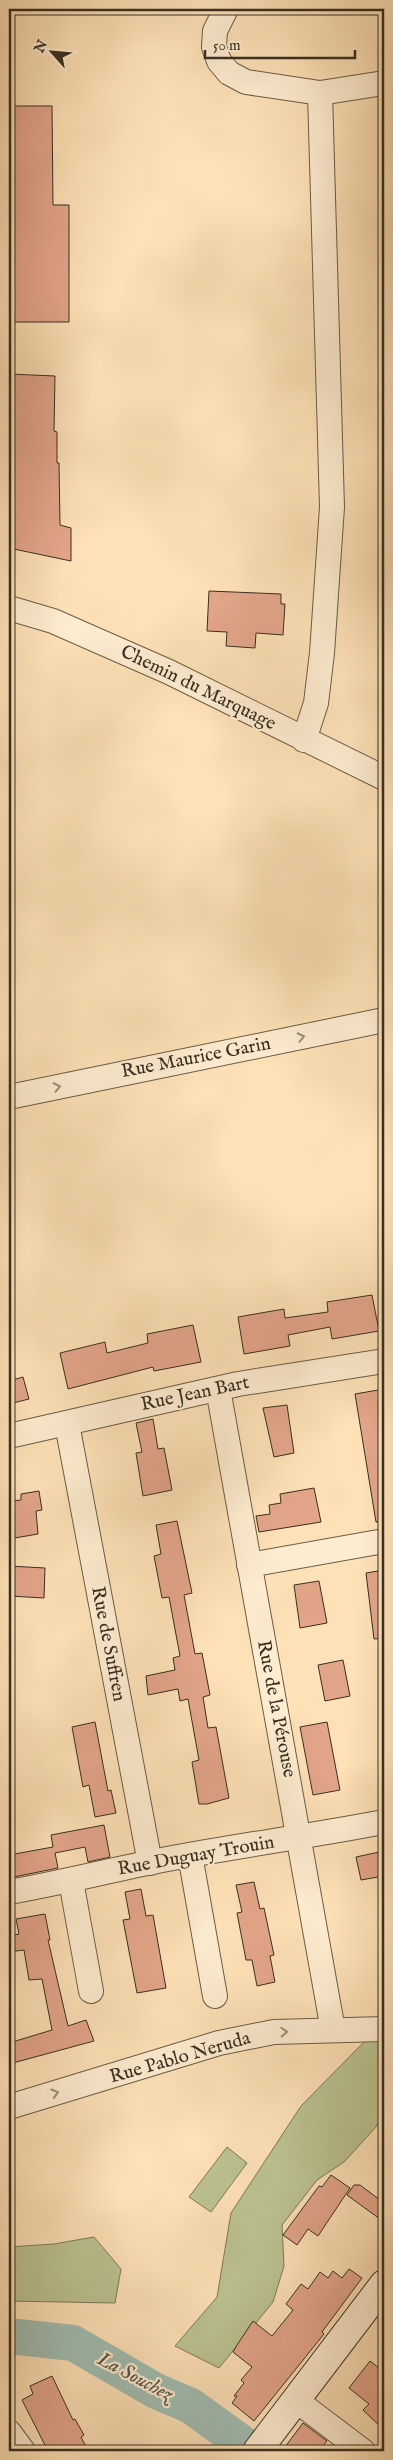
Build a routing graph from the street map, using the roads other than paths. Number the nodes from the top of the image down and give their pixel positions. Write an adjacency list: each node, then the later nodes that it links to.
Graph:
1 (226, 9): 3 (street)
2 (384, 83): 3 (street)
3 (320, 93): 5 (street)
4 (9, 608): 5 (street, Chemin du Marquage)
5 (304, 740): 6 (street, Chemin du Marquage)
6 (384, 778)
7 (374, 1022): 8 (street, Rue Maurice Garin, one-way to 7)
8 (9, 1096)
9 (384, 1361): 10 (street, Rue Jean Bart)
10 (218, 1389): 11 (street, Rue Jean Bart); 14 (street, Rue de la Pérouse)
11 (67, 1424): 12 (street, Rue Jean Bart); 18 (street, Rue de Suffren)
12 (9, 1436)
13 (384, 1541): 14 (street)
14 (249, 1565): 16 (street, Rue de la Pérouse)
15 (384, 1822): 16 (street, Rue Duguay Trouin)
16 (300, 1838): 17 (street, Rue Duguay Trouin); 24 (street, Rue de la Pérouse)
17 (190, 1855): 18 (street, Rue Duguay Trouin); 22 (street)
18 (150, 1862): 19 (street, Rue Duguay Trouin)
19 (71, 1881): 20 (street, Rue Duguay Trouin); 21 (street)
20 (9, 1892)
21 (91, 1991)
22 (215, 1996)
23 (384, 2029): 24 (street, Rue Pablo Neruda)
24 (333, 2030): 25 (street, Rue Pablo Neruda, one-way to 24)
25 (9, 2107)
26 (384, 2284): 27 (main road)
27 (297, 2401): 29 (main road); 31 (street)
28 (9, 2432): 30 (street)
29 (261, 2446)
30 (23, 2451)
31 (362, 2451)

